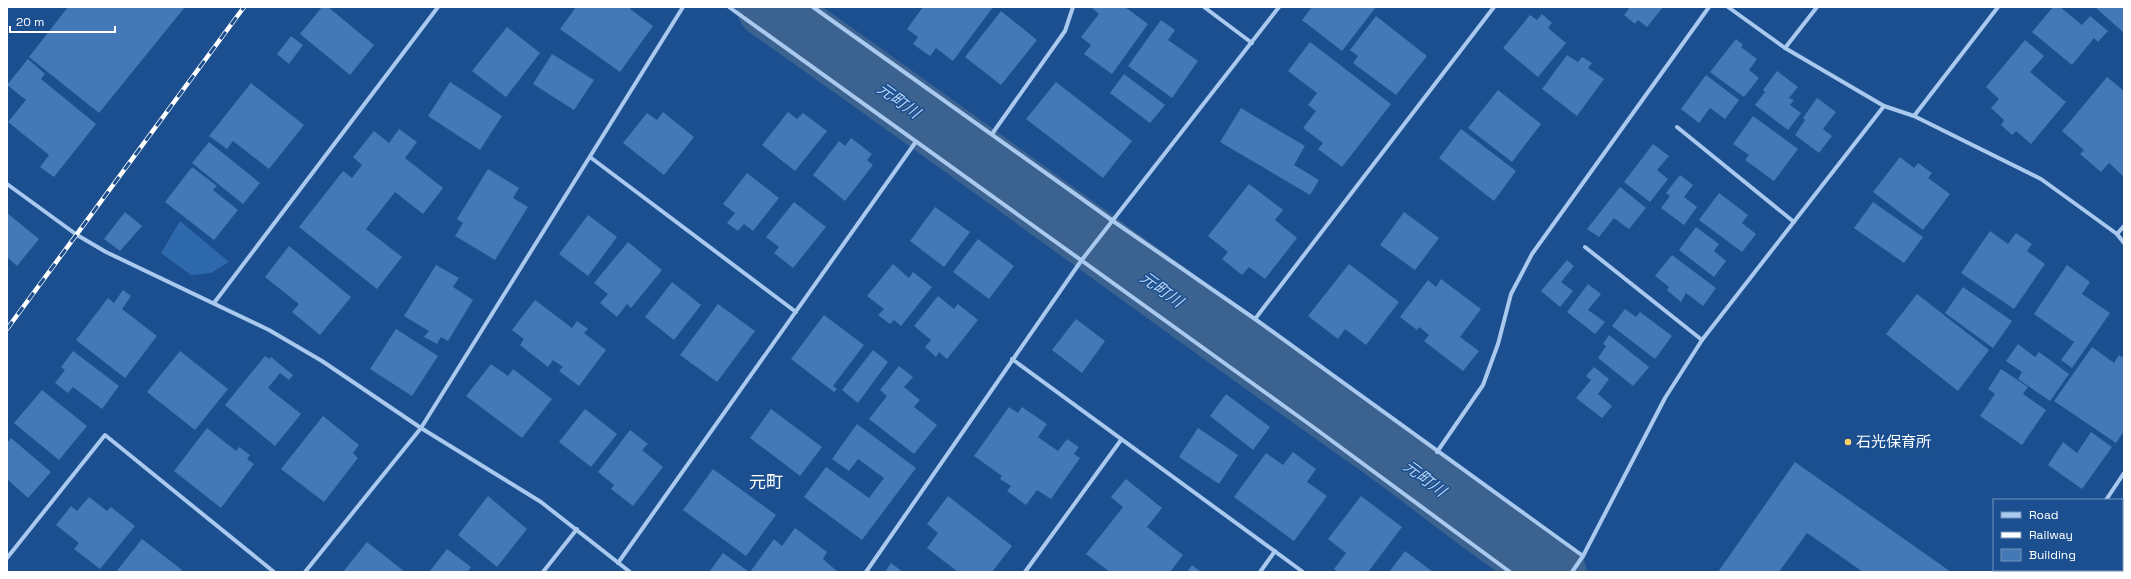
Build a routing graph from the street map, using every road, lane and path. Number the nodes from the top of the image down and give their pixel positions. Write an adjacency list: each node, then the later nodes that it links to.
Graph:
1 (438, 7): 29 (street)
2 (683, 7): 20 (street)
3 (729, 7): 19 (street)
4 (813, 7): 18 (street)
5 (1073, 7): 18 (street)
6 (1204, 7): 13 (street)
7 (1279, 7): 13 (street)
8 (1494, 7): 31 (street)
9 (1709, 7): 36 (street)
10 (1728, 7): 14 (street)
11 (1817, 7): 14 (street)
12 (1998, 7): 16 (street)
13 (1252, 43): 22 (street)
14 (1785, 48): 15 (street)
15 (1884, 106): 16 (street); 23 (street)
16 (1914, 116): 25 (street)
17 (1677, 128): 23 (street)
18 (992, 134): 22 (street)
19 (915, 143): 28 (street); 30 (street)
20 (590, 157): 30 (street); 34 (street)
21 (7, 184): 29 (street)
22 (1113, 221): 28 (street); 31 (street)
23 (1794, 222): 32 (street)
24 (2124, 226): 25 (street)
25 (2117, 234): 26 (street)
26 (2124, 243)
27 (1585, 247): 32 (street)
28 (1081, 261): 33 (street); 52 (street)
29 (214, 303): 34 (street)
30 (796, 312): 43 (street)
31 (1254, 319): 36 (street)
32 (1702, 340): 41 (street)
33 (1012, 359): 35 (street); 48 (street)
34 (421, 428): 39 (street); 45 (street)
35 (1122, 440): 40 (street); 49 (street)
36 (1437, 452): 41 (street)
37 (2124, 473): 38 (street)
38 (2107, 499)
39 (577, 529): 43 (street); 46 (street)
40 (1275, 552): 50 (street); 51 (street)
41 (1583, 556): 53 (street)
42 (7, 558): 44 (street)
43 (618, 563): 47 (street)
44 (274, 572)
45 (305, 572)
46 (544, 572)
47 (630, 572)
48 (866, 572)
49 (1025, 572)
50 (1260, 572)
51 (1303, 572)
52 (1510, 572)
53 (1572, 572)

